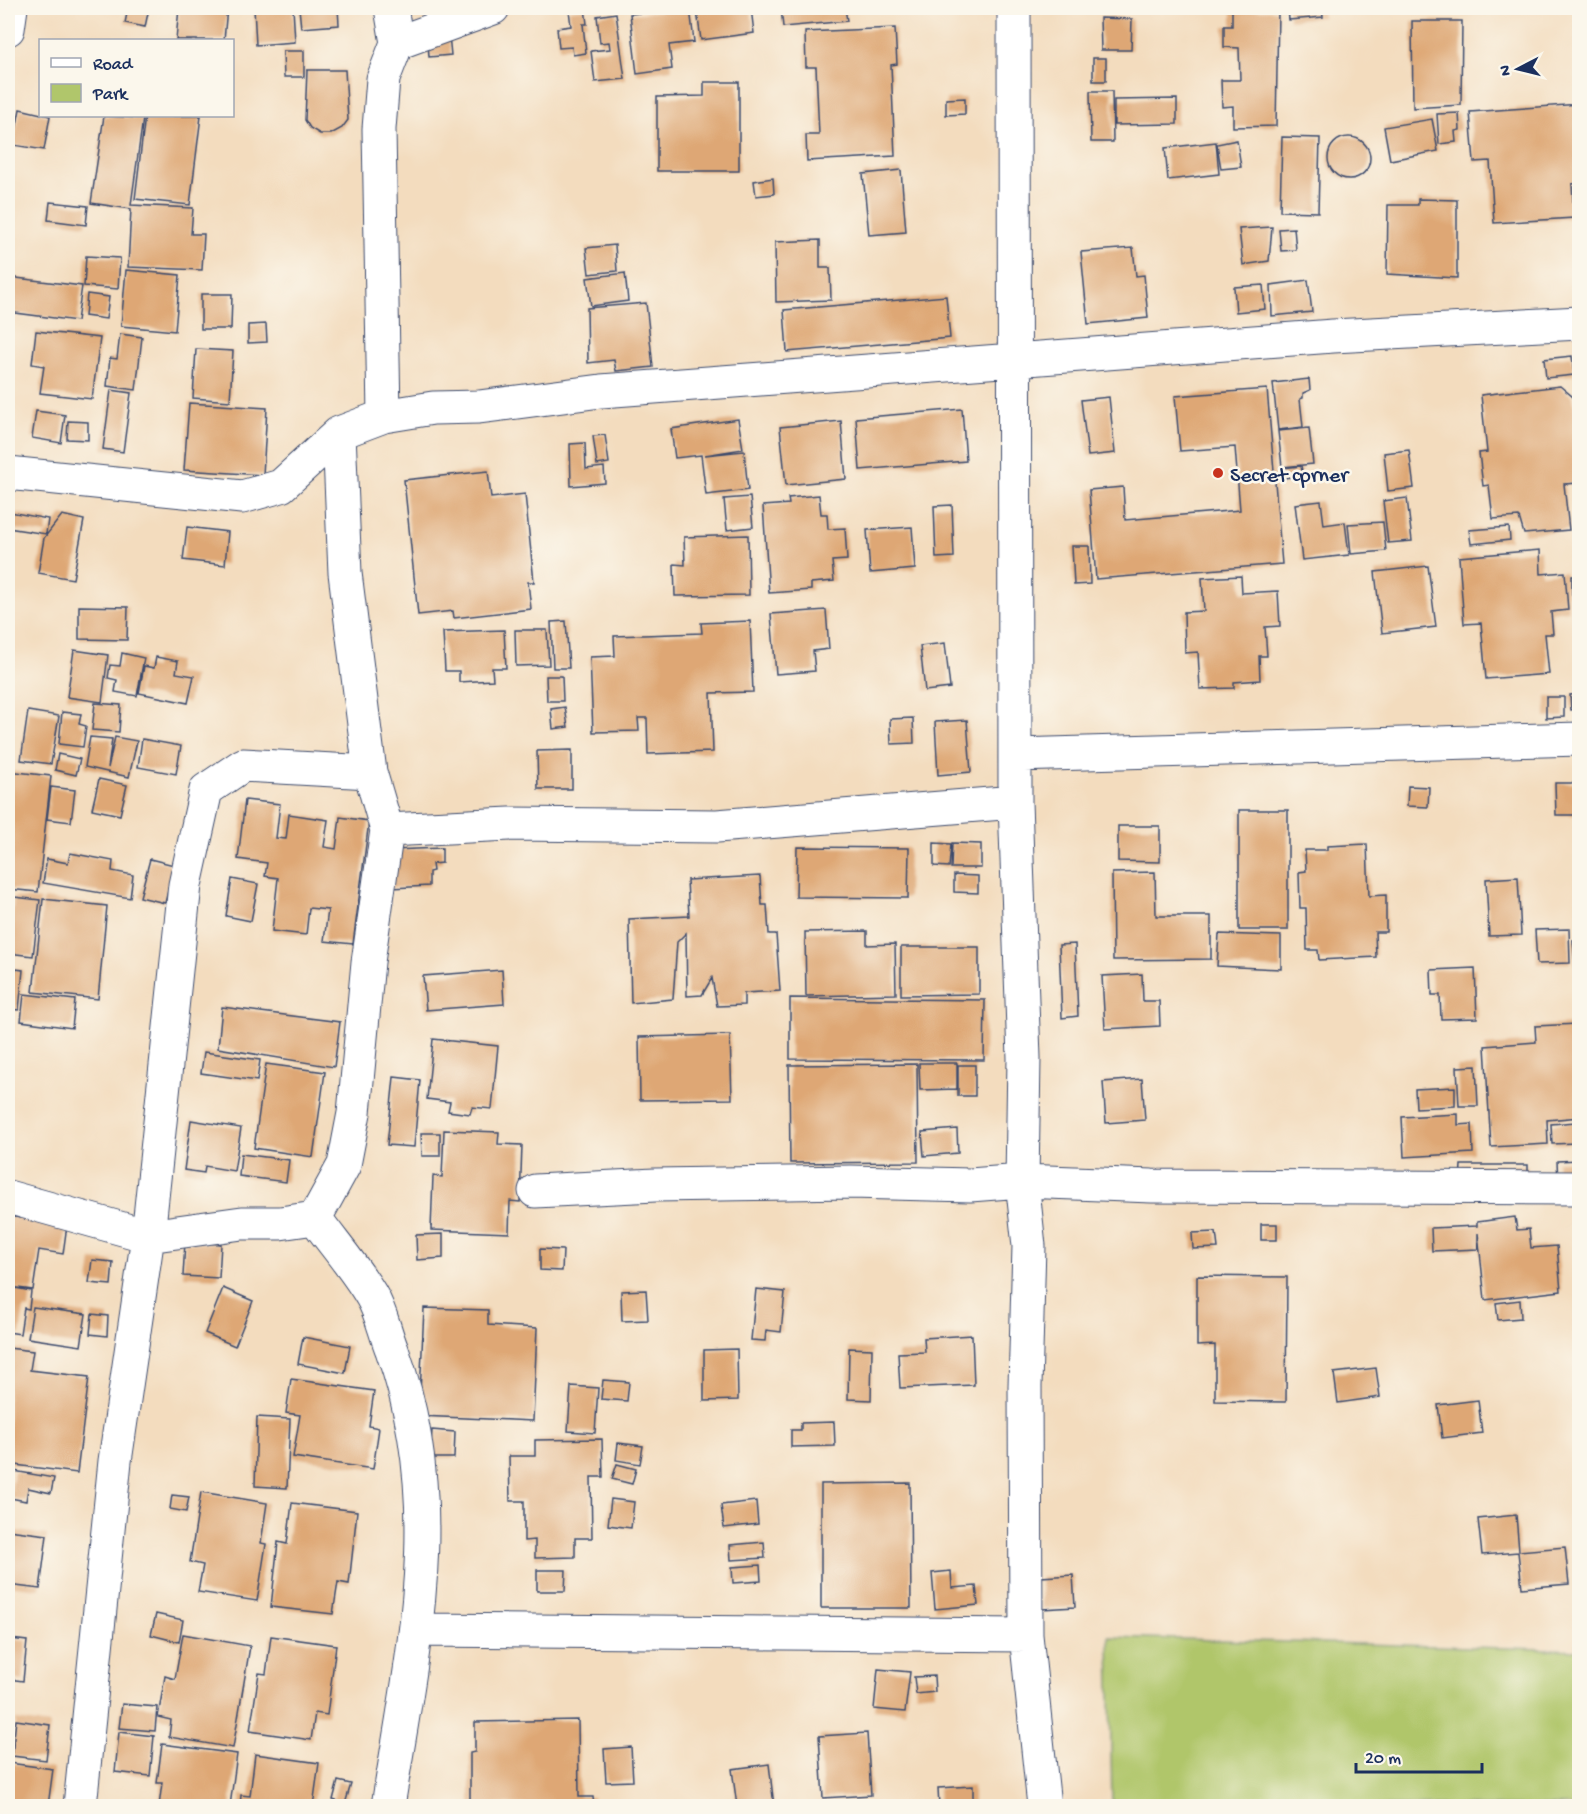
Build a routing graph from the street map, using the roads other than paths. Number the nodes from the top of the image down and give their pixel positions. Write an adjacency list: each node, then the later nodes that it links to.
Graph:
1 (11, 8): 5 (street)
2 (391, 8): 6 (street)
3 (493, 8): 6 (street)
4 (1014, 8): 8 (street)
5 (8, 29)
6 (397, 43): 9 (street)
7 (1580, 323): 8 (street)
8 (1013, 362): 9 (street); 13 (street)
9 (384, 416): 10 (street)
10 (339, 433): 11 (street); 14 (street)
11 (8, 473)
12 (1580, 739): 13 (street)
13 (1015, 755): 15 (street)
14 (370, 772): 16 (street); 22 (street)
15 (1015, 802): 16 (street); 17 (street)
16 (387, 830): 21 (street)
17 (1022, 1181): 18 (street); 19 (street); 24 (street)
18 (1580, 1188)
19 (535, 1191)
20 (8, 1197): 22 (street)
21 (315, 1218): 22 (street); 23 (street)
22 (148, 1236): 25 (street)
23 (416, 1630): 24 (street); 26 (street)
24 (1026, 1635): 27 (street)
25 (80, 1806)
26 (388, 1806)
27 (1044, 1806)

